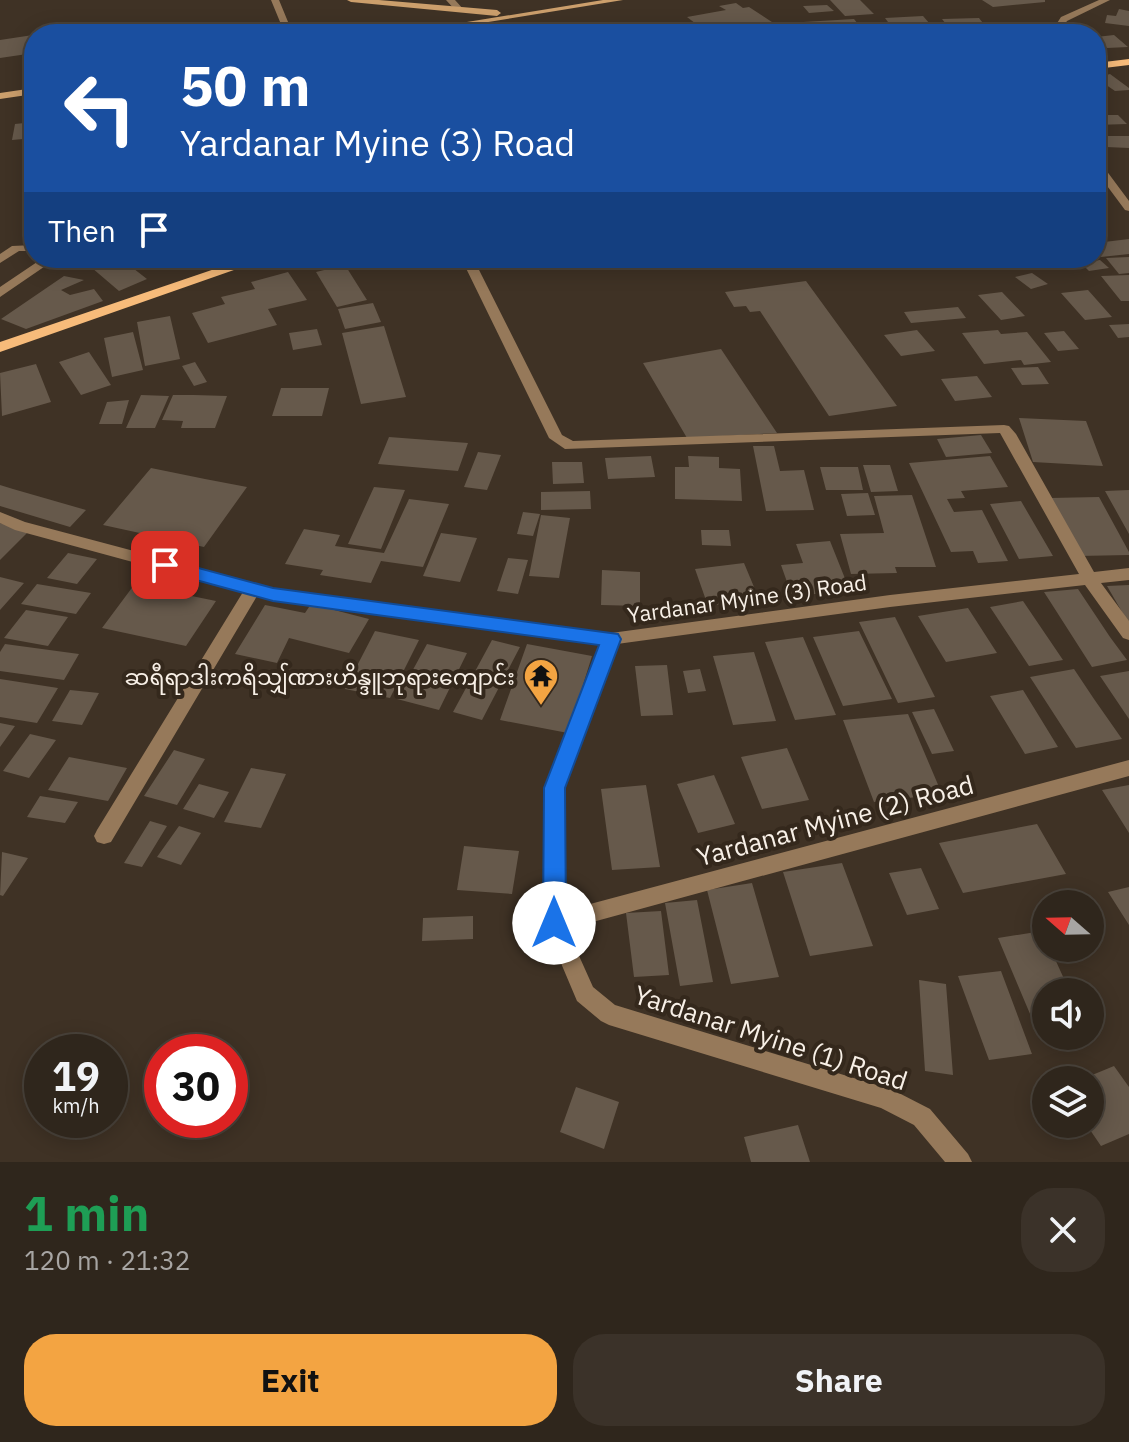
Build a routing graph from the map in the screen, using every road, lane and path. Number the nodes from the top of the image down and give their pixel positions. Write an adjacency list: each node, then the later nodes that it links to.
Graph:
1 (275, 0): 8 (street)
2 (351, 0): 6 (main road)
3 (450, 0): 6 (street)
4 (619, 0): 7 (main road)
5 (1106, 0): 10 (street)
6 (460, 10): 7 (main road)
7 (528, 15): 9 (main road)
8 (285, 24)
9 (466, 24)
10 (1061, 24)
11 (1127, 64): 12 (main road)
12 (1106, 65)
13 (24, 92): 14 (main road)
14 (0, 96)
15 (1106, 177): 16 (street)
16 (1129, 208)
17 (24, 248): 18 (street)
18 (0, 259)
19 (36, 268): 22 (street)
20 (232, 268): 23 (main road)
21 (472, 268): 26 (street)
22 (0, 293)
23 (0, 347)
24 (0, 517): 27 (street, Yardanar Myine (3) Road)
25 (1129, 574): 26 (street, Yardanar Myine (3) Road)
26 (1090, 579): 28 (street); 29 (street, Yardanar Myine (3) Road)
27 (253, 589): 29 (street, Yardanar Myine (3) Road); 31 (street)
28 (1129, 634)
29 (611, 639): 32 (street, Yardanar Myine (1) Road)
30 (1129, 768): 32 (street, Yardanar Myine (2) Road)
31 (104, 836)
32 (554, 923): 33 (street, Yardanar Myine (1) Road)
33 (960, 1162)

